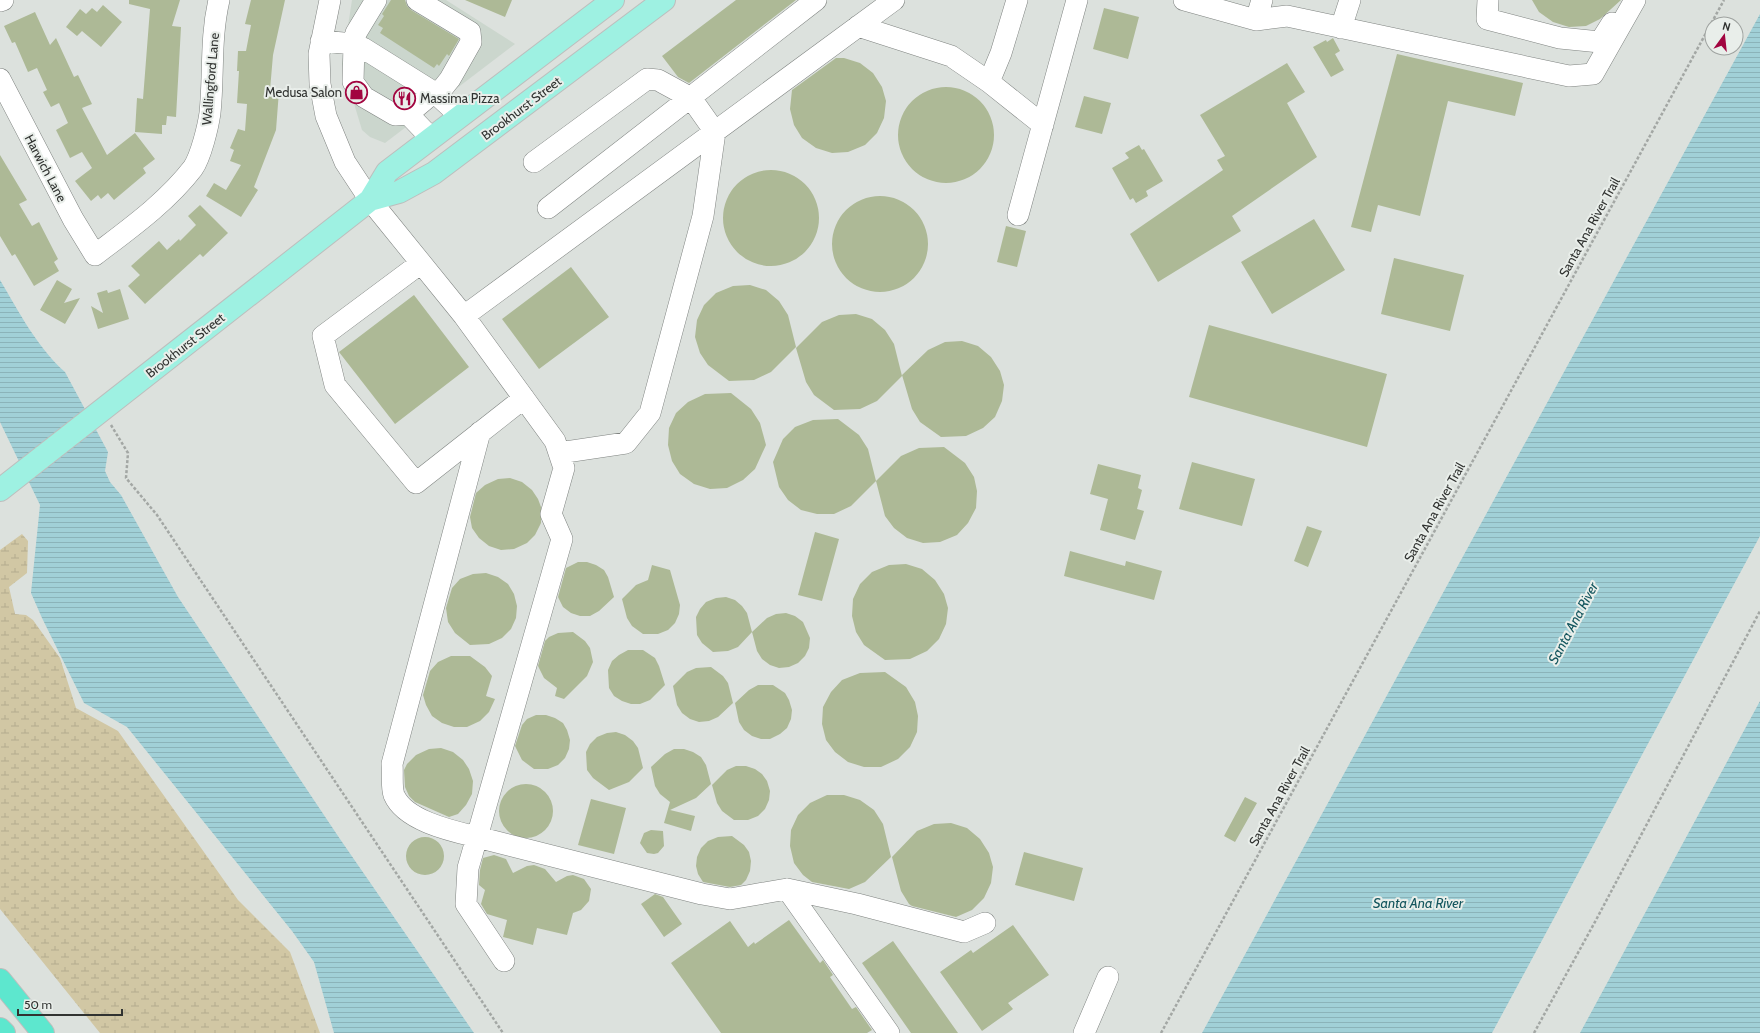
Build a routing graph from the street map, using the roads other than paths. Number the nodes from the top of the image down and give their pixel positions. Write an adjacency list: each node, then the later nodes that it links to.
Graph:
1 (3, 0): 17 (street)
2 (219, 0): 39 (street, Wallingford Lane)
3 (330, 0): 22 (street)
4 (376, 0): 23 (street)
5 (417, 0): 28 (street)
6 (614, 0): 31 (main road, Brookhurst Street)
7 (664, 0): 36 (main road, Brookhurst Street)
8 (816, 0): 29 (street)
9 (1016, 0): 26 (street)
10 (1077, 0): 32 (street)
11 (1184, 0): 19 (street)
12 (1262, 0): 19 (street)
13 (1350, 0): 21 (street)
14 (1488, 0): 15 (street)
15 (1625, 0)
16 (1635, 0): 21 (street)
17 (0, 1)
18 (892, 1): 20 (street)
19 (1256, 20): 21 (street)
20 (858, 26): 26 (street); 33 (street)
21 (1341, 28)
22 (321, 41): 23 (street); 27 (street)
23 (354, 44): 25 (street); 28 (street)
24 (0, 79): 39 (street, Harwich Lane)
25 (353, 82): 27 (street); 30 (street)
26 (989, 82): 32 (street)
27 (320, 84): 36 (street)
28 (435, 93): 30 (street); 31 (street)
29 (691, 98): 33 (street); 35 (street); 37 (street)
30 (408, 114): 34 (street)
31 (460, 116): 34 (main road, Brookhurst Street)
32 (1043, 125): 38 (street)
33 (715, 132): 41 (street); 44 (street)
34 (431, 138): 36 (main road, Brookhurst Street)
35 (534, 162)
36 (370, 200): 40 (street); 45 (main road, Brookhurst Street)
37 (548, 208)
38 (1018, 215)
39 (95, 255)
40 (421, 263): 41 (street); 43 (street)
41 (464, 316): 42 (street)
42 (524, 398): 43 (street); 44 (street)
43 (480, 432): 46 (street)
44 (559, 453): 46 (street)
45 (5, 487)
46 (477, 837): 47 (street); 49 (street)
47 (787, 889): 48 (street); 55 (street)
48 (985, 922)
49 (504, 961)
50 (1108, 977): 56 (street)
51 (0, 980): 54 (highway)
52 (0, 1029): 53 (highway)
53 (4, 1033)
54 (43, 1033)
55 (890, 1033)
56 (1084, 1033)

